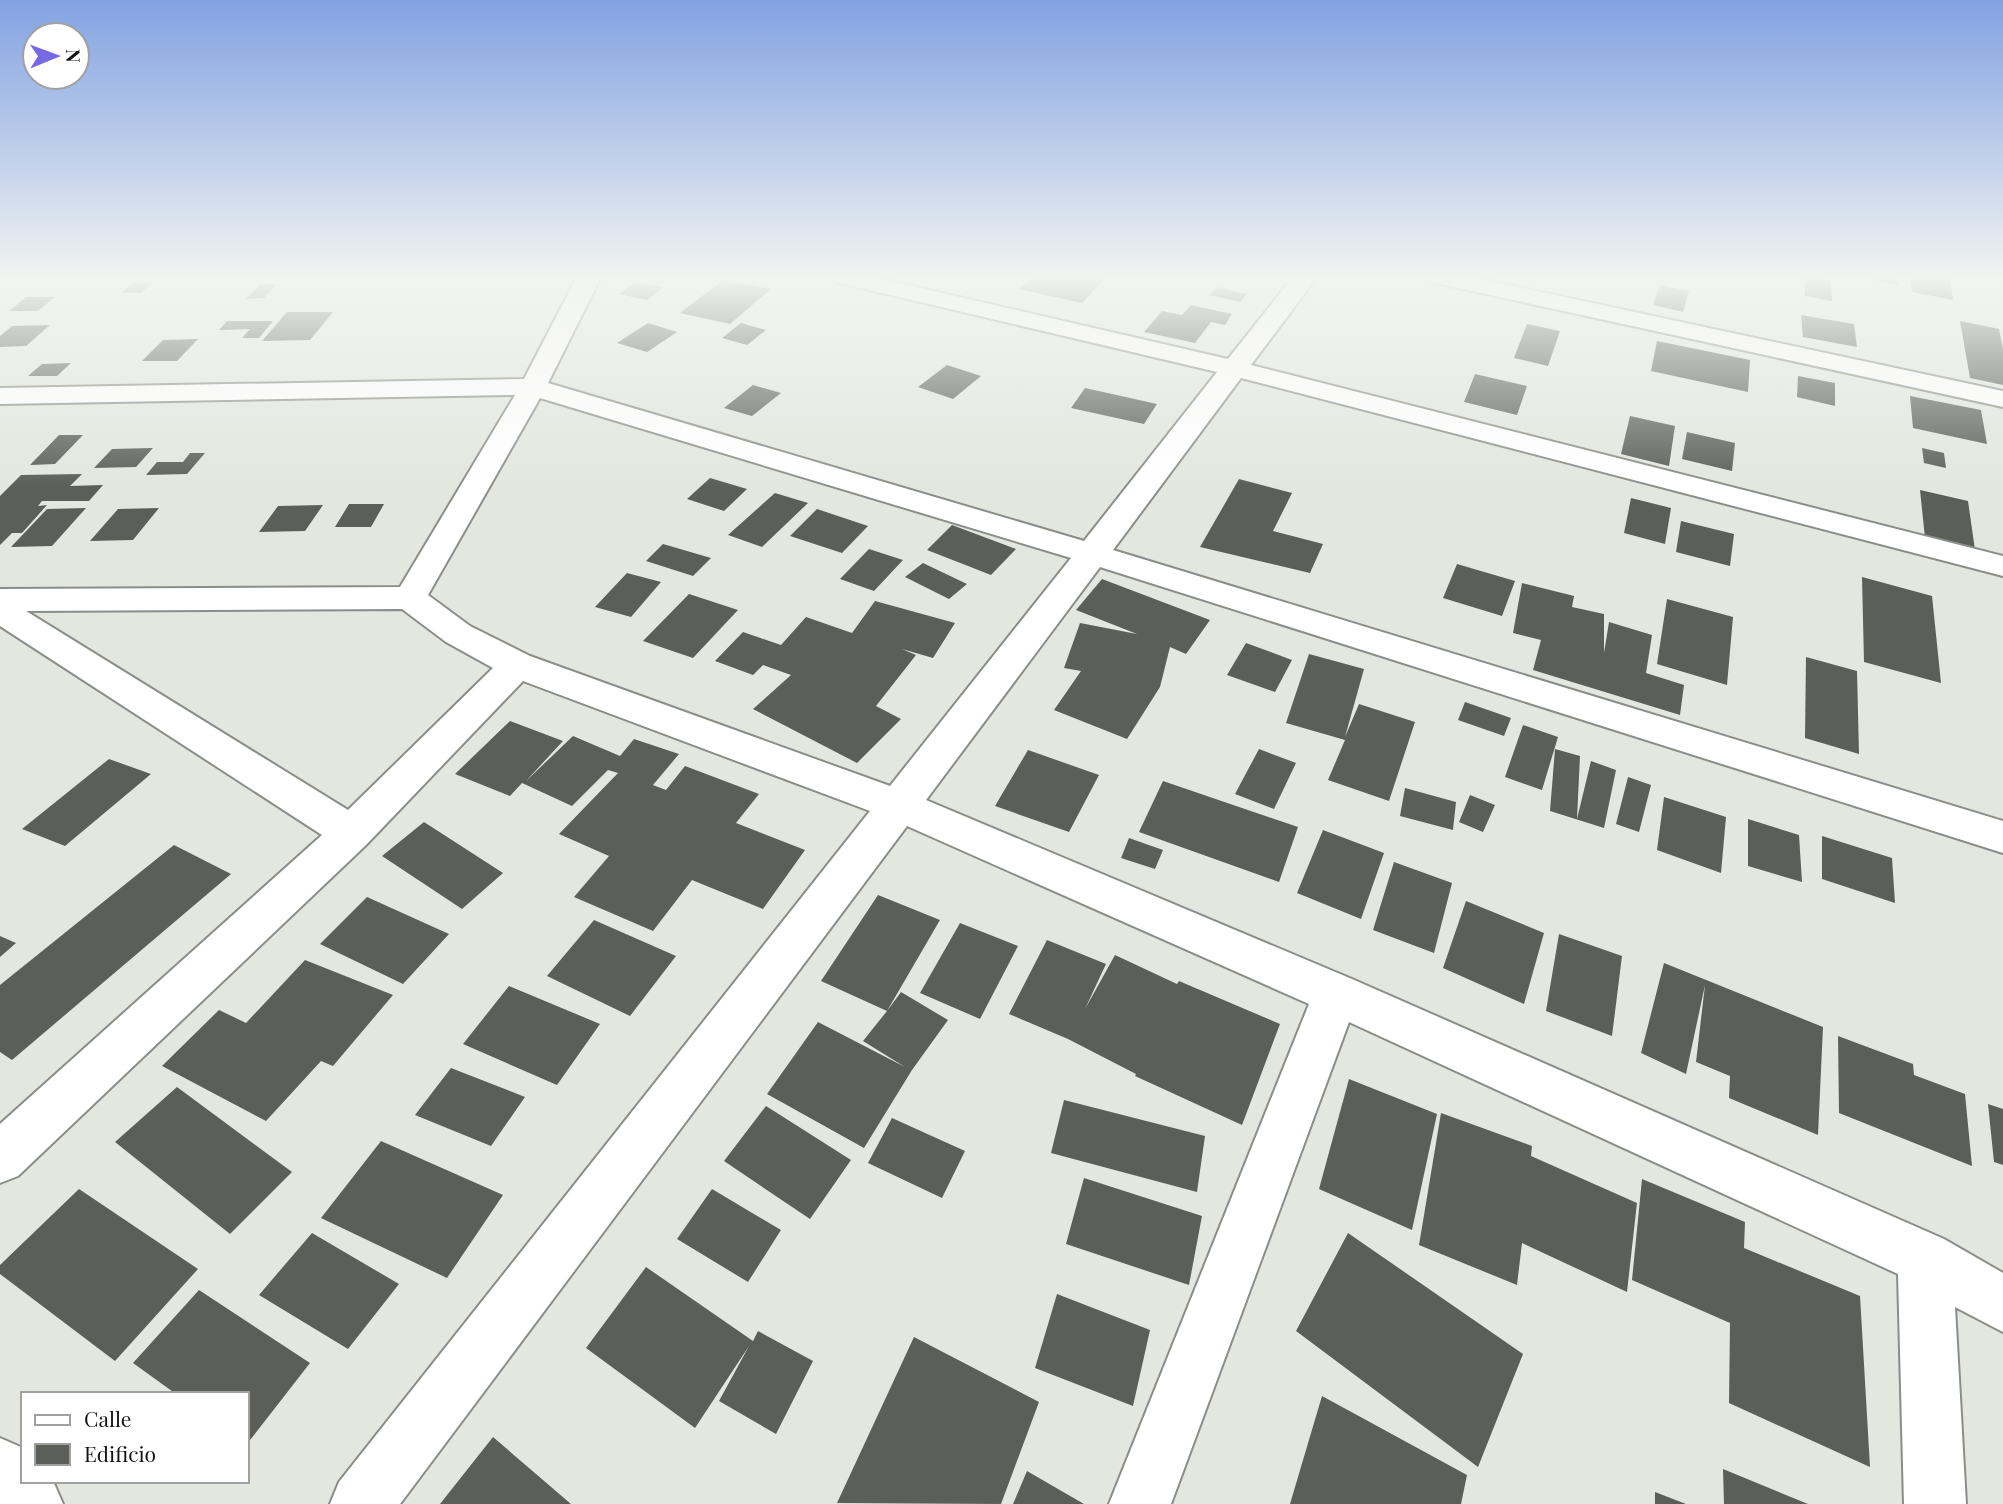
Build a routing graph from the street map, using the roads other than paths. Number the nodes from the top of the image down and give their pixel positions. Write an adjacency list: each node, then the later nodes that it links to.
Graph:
1 (553, 347): 6 (street)
2 (1147, 347): 5 (street)
3 (1249, 347): 5 (street)
4 (1764, 347): 8 (street)
5 (1233, 368): 9 (street); 10 (street)
6 (533, 387): 7 (street); 9 (street); 11 (street)
7 (0, 396)
8 (2003, 399)
9 (1093, 554): 15 (street); 17 (street)
10 (2003, 566)
11 (410, 598): 12 (street); 14 (street)
12 (0, 600)
13 (0, 610): 16 (street)
14 (516, 665): 15 (street); 16 (street)
15 (899, 805): 18 (street); 24 (street)
16 (351, 832): 19 (street)
17 (2003, 837)
18 (1336, 994): 20 (street); 25 (street)
19 (0, 1158)
20 (1925, 1258): 21 (street); 26 (street)
21 (2003, 1304)
22 (0, 1469): 23 (street)
23 (32, 1504)
24 (360, 1504)
25 (1140, 1504)
26 (1935, 1504)

